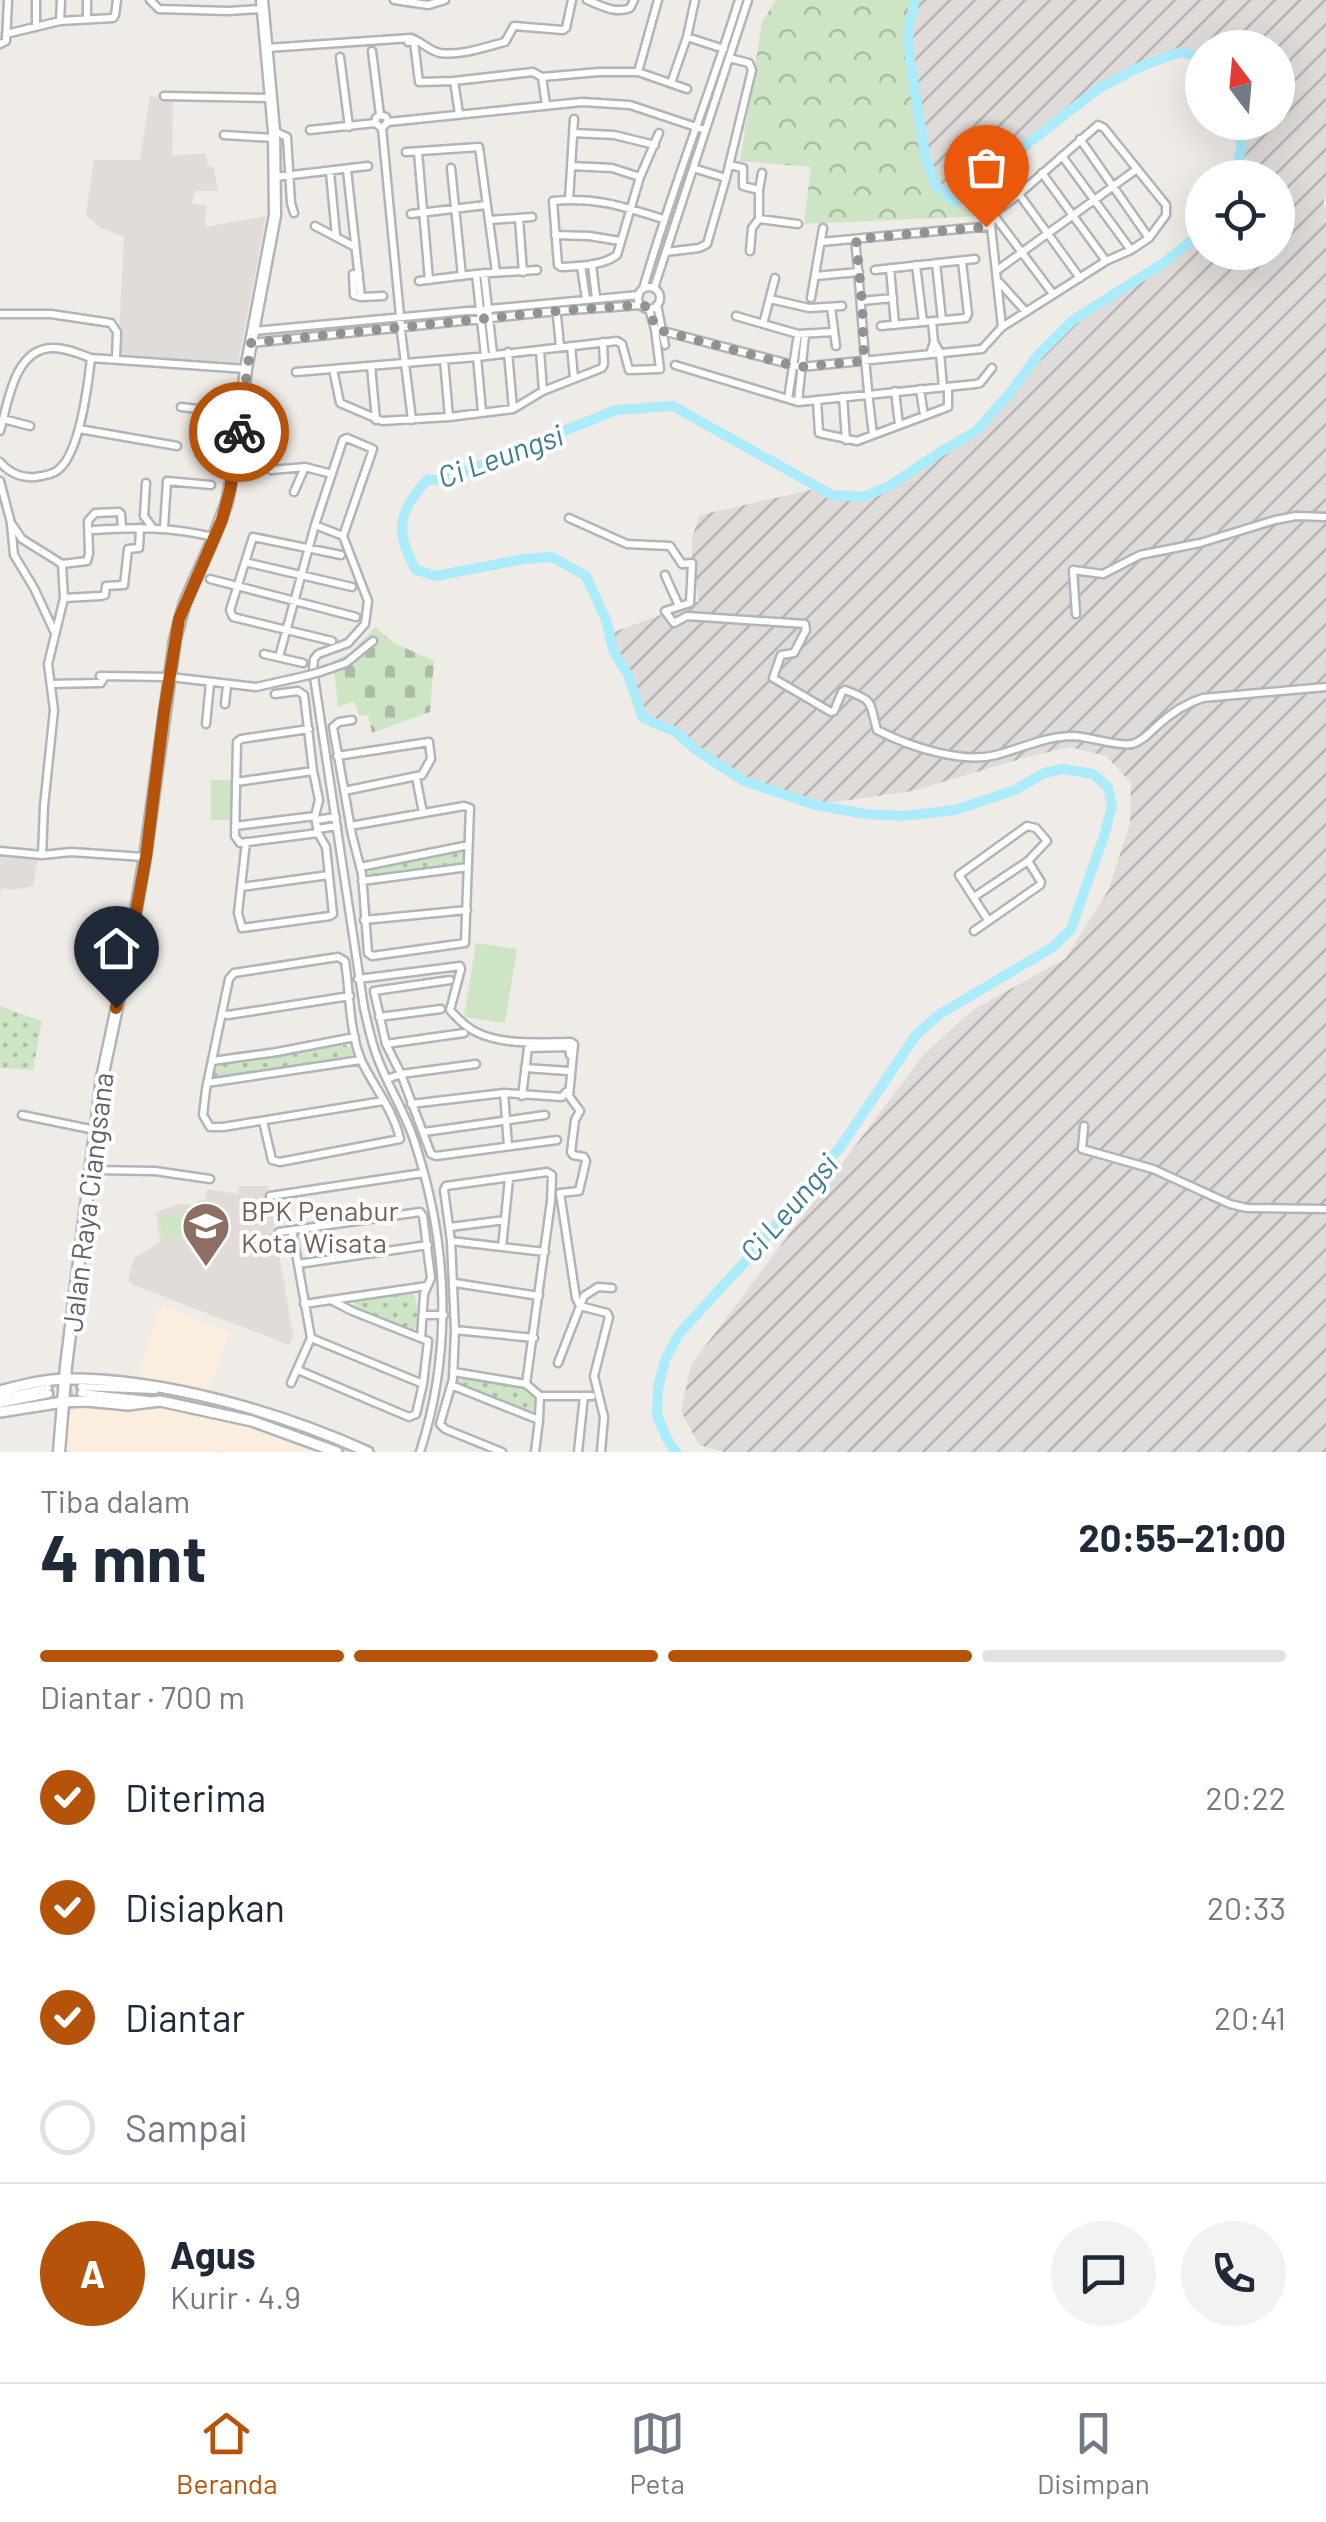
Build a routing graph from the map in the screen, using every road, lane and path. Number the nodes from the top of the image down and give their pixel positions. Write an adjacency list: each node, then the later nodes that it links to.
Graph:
1 (8, 0): 20 (street)
2 (36, 0): 19 (street)
3 (61, 0): 18 (street)
4 (88, 0): 17 (street)
5 (116, 0): 17 (street)
6 (150, 0): 16 (street)
7 (394, 0): 8 (street)
8 (445, 0)
9 (572, 0): 24 (street)
10 (587, 0): 11 (street)
11 (634, 0)
12 (658, 0): 28 (street)
13 (695, 0): 21 (street)
14 (739, 0): 26 (street)
15 (748, 0): 26 (street)
16 (262, 4): 24 (main road, Jalan Raya Ciangsana)
17 (86, 19): 18 (street)
18 (60, 22): 19 (street)
19 (36, 27): 20 (street)
20 (6, 34): 22 (street)
21 (687, 37): 26 (street); 31 (street)
22 (0, 44)
23 (392, 44): 30 (street)
24 (266, 48): 34 (main road, Jalan Raya Ciangsana)
25 (372, 51): 38 (street)
26 (728, 53): 39 (street); 42 (street); 52 (street)
27 (340, 57): 40 (street)
28 (638, 72): 29 (street); 31 (street)
29 (542, 78): 30 (street); 35 (street)
30 (454, 81): 36 (street)
31 (670, 83): 32 (street)
32 (687, 90)
33 (164, 96): 34 (street)
34 (271, 98): 46 (main road, Jalan Raya Ciangsana)
35 (546, 105): 36 (street); 39 (street)
36 (459, 114): 38 (street)
37 (574, 119): 43 (street)
38 (382, 124): 40 (street); 139 (street)
39 (696, 125): 42 (street); 81 (street)
40 (349, 127): 41 (street)
41 (310, 130)
42 (706, 130): 56 (street)
43 (573, 133): 48 (street); 54 (street)
44 (660, 133): 48 (street)
45 (224, 134): 46 (street)
46 (274, 134): 62 (street); 63 (main road, Jalan Raya Ciangsana)
47 (1080, 139): 51 (street); 57 (street); 66 (street)
48 (655, 145): 64 (street)
49 (406, 152): 50 (street)
50 (418, 152): 71 (street); 74 (street)
51 (1062, 156): 61 (street); 70 (street)
52 (729, 165): 65 (street); 67 (street)
53 (368, 166): 58 (street)
54 (571, 166): 64 (street); 69 (street)
55 (451, 168): 72 (street)
56 (693, 168): 65 (street); 98 (street)
57 (1137, 169): 66 (street); 91 (street)
58 (348, 170): 59 (street); 95 (street)
59 (330, 172): 62 (street); 84 (street)
60 (762, 173): 67 (street)
61 (1042, 173): 68 (street); 78 (street)
62 (290, 175): 63 (street); 75 (street)
63 (276, 177): 153 (main road, Jalan Raya Ciangsana)
64 (640, 177): 73 (street)
65 (726, 178): 98 (street)
66 (1113, 186): 70 (street); 91 (street)
67 (759, 190): 83 (street)
68 (1019, 194): 77 (street); 88 (street)
69 (569, 200): 73 (street); 89 (street)
70 (1095, 200): 78 (street); 96 (street)
71 (486, 206): 72 (street); 82 (street)
72 (455, 208): 74 (street); 115 (street)
73 (629, 208): 81 (street); 93 (street)
74 (422, 212): 76 (street); 119 (street)
75 (294, 213)
76 (410, 214)
77 (993, 214): 86 (street); 99 (street)
78 (1073, 216): 88 (street); 102 (street)
79 (532, 217): 80 (street)
80 (519, 218): 82 (street); 112 (street)
81 (663, 219): 123 (street)
82 (488, 220): 111 (street)
83 (759, 220): 85 (street); 97 (street)
84 (335, 221): 90 (street); 90 (street)
85 (798, 224)
86 (991, 226): 92 (street); 110 (street)
87 (824, 228): 94 (street)
88 (1048, 234): 99 (street); 118 (street)
89 (554, 235): 93 (street); 105 (street)
90 (336, 236): 95 (street)
91 (1148, 238): 96 (street)
92 (856, 239): 94 (street); 113 (street)
93 (620, 241): 104 (street)
94 (821, 242): 116 (street)
95 (354, 246): 125 (street)
96 (1131, 250): 102 (street)
97 (750, 251)
98 (666, 252): 122 (street)
99 (1022, 252): 110 (street); 124 (street)
100 (974, 259): 101 (street)
101 (962, 261): 103 (street); 143 (street)
102 (1106, 261): 118 (street)
103 (936, 263): 106 (street); 143 (street)
104 (592, 264): 105 (street); 126 (street)
105 (581, 266): 130 (street)
106 (916, 266): 107 (street); 144 (street)
107 (890, 268): 109 (street); 128 (street)
108 (537, 270): 112 (street)
109 (875, 270)
110 (996, 271): 121 (street)
111 (496, 272): 112 (street); 114 (street)
112 (523, 272)
113 (858, 272): 116 (street); 131 (street)
114 (480, 274): 115 (street); 136 (street)
115 (462, 276): 119 (street)
116 (815, 276): 127 (street)
117 (775, 278): 129 (street)
118 (1080, 278): 124 (street)
119 (429, 280): 120 (street)
120 (420, 281)
121 (998, 281): 137 (street); 148 (street)
122 (654, 288): 123 (street); 134 (street)
123 (641, 292): 126 (street); 132 (street)
124 (1053, 294): 137 (street)
125 (383, 296)
126 (596, 298): 130 (street)
127 (810, 298)
128 (892, 298): 131 (street); 146 (street)
129 (770, 299): 135 (street); 145 (street)
130 (586, 300): 136 (street)
131 (862, 302): 168 (street)
132 (641, 305): 134 (street); 142 (street)
133 (842, 306): 135 (street)
134 (653, 307): 150 (street)
135 (831, 307): 151 (street)
136 (484, 308): 139 (street); 142 (street)
137 (1026, 312): 148 (street)
138 (0, 314): 166 (street)
139 (400, 316): 149 (street); 153 (street)
140 (557, 316): 157 (street)
141 (736, 316): 145 (street)
142 (485, 318): 149 (street); 164 (street)
143 (942, 320): 144 (street)
144 (928, 322): 146 (street); 155 (street)
145 (763, 324): 152 (street)
146 (895, 325): 147 (street)
147 (881, 326)
148 (1002, 327): 162 (street)
149 (401, 328): 153 (street); 169 (street)
150 (659, 329): 154 (street); 156 (street); 172 (street)
151 (834, 332): 152 (street); 159 (street)
152 (801, 334): 172 (street)
153 (252, 337): 173 (main road, Jalan Raya Ciangsana)
154 (602, 342): 158 (street); 177 (street)
155 (934, 342): 162 (street); 163 (street)
156 (664, 345)
157 (560, 346): 158 (street); 160 (street)
158 (571, 346): 177 (street)
159 (836, 346)
160 (540, 350): 161 (street); 180 (street)
161 (508, 352): 164 (street); 188 (street)
162 (940, 353): 163 (street); 178 (street)
163 (930, 354): 168 (street)
164 (485, 356): 167 (street); 189 (street)
165 (91, 358): 166 (street); 193 (street); 198 (street)
166 (116, 358): 173 (street)
167 (444, 360): 169 (street); 192 (street)
168 (864, 361): 172 (street); 182 (street)
169 (405, 363): 171 (street); 195 (street)
170 (676, 365): 184 (street)
171 (371, 366): 175 (street); 194 (street)
172 (797, 366): 184 (street); 186 (street)
173 (246, 368): 190 (main road, Jalan Raya Ciangsana)
174 (992, 368): 178 (street)
175 (333, 369): 176 (street); 194 (street)
176 (296, 372)
177 (574, 378): 180 (street)
178 (946, 387): 179 (street); 191 (street)
179 (920, 389): 181 (street); 191 (street)
180 (543, 391): 188 (street)
181 (895, 391): 182 (street); 196 (street)
182 (868, 394): 183 (street); 200 (street)
183 (844, 397): 185 (street); 201 (street)
184 (788, 398): 186 (street)
185 (817, 400): 186 (street); 201 (street)
186 (798, 402)
187 (181, 407): 190 (street)
188 (514, 409): 189 (street)
189 (482, 412): 192 (street)
190 (240, 414): 221 (main road, Jalan Raya Ciangsana)
191 (924, 416): 196 (street)
192 (449, 417): 195 (street)
193 (3, 419): 197 (street); 199 (street)
194 (376, 420): 195 (street)
195 (412, 420)
196 (899, 425): 200 (street)
197 (30, 426)
198 (79, 429): 202 (street); 203 (street)
199 (0, 431)
200 (873, 434): 201 (street)
201 (846, 440)
202 (178, 446)
203 (0, 462)
204 (305, 467): 205 (street); 206 (street); 210 (street)
205 (271, 470)
206 (332, 474): 214 (street); 220 (street)
207 (0, 481): 213 (street)
208 (146, 483): 217 (street)
209 (211, 486): 218 (street)
210 (294, 492)
211 (1326, 516): 234 (street)
212 (569, 518): 233 (street)
213 (10, 523): 225 (street); 237 (street)
214 (315, 525): 220 (street); 222 (street)
215 (122, 528): 216 (street); 219 (street); 225 (street)
216 (140, 528): 217 (street); 231 (street)
217 (152, 528): 218 (street)
218 (164, 528): 221 (street)
219 (94, 530)
220 (344, 536): 259 (street)
221 (214, 537): 243 (main road, Jalan Raya Ciangsana)
222 (308, 547): 223 (street); 224 (street); 226 (street)
223 (341, 555)
224 (245, 562): 226 (street); 229 (street)
225 (62, 564): 231 (street)
226 (300, 574): 230 (street); 232 (street)
227 (666, 575): 233 (street)
228 (210, 580): 229 (street)
229 (237, 587): 232 (street); 236 (street)
230 (352, 587)
231 (64, 598): 237 (street)
232 (294, 601): 235 (street); 236 (street)
233 (679, 606): 247 (street)
234 (1076, 614)
235 (356, 617)
236 (286, 628): 238 (street); 241 (street)
237 (55, 633): 245 (street)
238 (332, 640)
239 (373, 642): 246 (street, bridge)
240 (264, 654): 241 (street)
241 (279, 656): 242 (street)
242 (303, 663)
243 (170, 677): 244 (street); 245 (street); 267 (main road, Jalan Raya Ciangsana)
244 (210, 683): 246 (street); 251 (street)
245 (51, 684): 266 (street)
246 (226, 685): 249 (street)
247 (1326, 687)
248 (275, 694): 252 (street)
249 (225, 704)
250 (352, 720): 253 (street)
251 (206, 724)
252 (308, 729): 254 (street); 256 (street)
253 (338, 756): 255 (street); 257 (street)
254 (313, 771): 256 (street); 260 (street)
255 (416, 777): 257 (street); 258 (street)
256 (236, 782): 261 (street)
257 (344, 791): 262 (street)
258 (423, 813): 262 (street); 264 (street)
259 (337, 822): 260 (street); 272 (street)
260 (316, 824): 261 (street); 263 (street); 270 (street)
261 (235, 826): 263 (street)
262 (350, 826): 271 (street)
263 (246, 842): 273 (street)
264 (469, 845): 269 (street); 271 (street)
265 (0, 850): 266 (street)
266 (42, 855): 267 (street)
267 (146, 857): 306 (main road, Jalan Raya Ciangsana)
268 (1028, 860): 274 (street); 274 (street); 277 (street)
269 (468, 867): 271 (street); 275 (street)
270 (329, 874): 273 (street); 273 (street)
271 (361, 874): 272 (street); 276 (street)
272 (344, 875): 279 (street)
273 (241, 887)
274 (974, 898): 277 (street)
275 (467, 910): 276 (street); 276 (street)
276 (364, 920)
277 (988, 920): 278 (street)
278 (974, 931)
279 (358, 978): 286 (street); 331 (street)
280 (450, 980): 284 (street)
281 (350, 996): 283 (street); 283 (street); 288 (street)
282 (442, 1009): 284 (street)
283 (222, 1014): 290 (street)
284 (378, 1016): 287 (street)
285 (464, 1033): 287 (street)
286 (371, 1040): 288 (street); 289 (street)
287 (386, 1044): 294 (street)
288 (358, 1048): 289 (street); 290 (street); 296 (street); 299 (street)
289 (374, 1049): 295 (street)
290 (212, 1061): 296 (street)
291 (476, 1064): 294 (street)
292 (525, 1068): 293 (street); 293 (street); 298 (street)
293 (568, 1071): 298 (street)
294 (401, 1074): 295 (street); 300 (street)
295 (387, 1080): 311 (street)
296 (207, 1084): 303 (street)
297 (504, 1094): 298 (street); 300 (street); 304 (street)
298 (522, 1096)
299 (383, 1101): 303 (street); 303 (street)
300 (411, 1104): 307 (street)
301 (22, 1115): 306 (street)
302 (545, 1115): 304 (street)
303 (263, 1121)
304 (506, 1121): 307 (street); 309 (street)
305 (1084, 1126): 315 (street)
306 (95, 1130): 310 (main road, Jalan Raya Ciangsana)
307 (424, 1132): 309 (street)
308 (557, 1140): 309 (street)
309 (508, 1146)
310 (90, 1170): 313 (street); 341 (main road, Jalan Raya Ciangsana)
311 (423, 1173): 314 (street); 333 (street)
312 (508, 1178): 316 (street); 317 (street); 323 (street)
313 (210, 1179)
314 (270, 1196)
315 (1326, 1209)
316 (504, 1220): 317 (street); 322 (street)
317 (450, 1227): 320 (street)
318 (292, 1230): 319 (street); 321 (street); 324 (street)
319 (279, 1232)
320 (452, 1241): 322 (street); 325 (street)
321 (428, 1246): 324 (street); 326 (street)
322 (502, 1248): 323 (street)
323 (544, 1252): 328 (street)
324 (298, 1264): 330 (street)
325 (454, 1283): 328 (street); 334 (street)
326 (428, 1286): 329 (street); 332 (street)
327 (612, 1288): 331 (street)
328 (539, 1296): 337 (street)
329 (332, 1300): 330 (street); 336 (street)
330 (304, 1304): 335 (street)
331 (580, 1306): 338 (street); 360 (street)
332 (423, 1314): 333 (street); 336 (street)
333 (444, 1315): 340 (street)
334 (456, 1330): 337 (street); 342 (street)
335 (311, 1338): 339 (street); 344 (street)
336 (421, 1338): 344 (street)
337 (534, 1338): 345 (street)
338 (558, 1363)
339 (298, 1370): 343 (street); 344 (street)
340 (438, 1377): 342 (street); 356 (street)
341 (65, 1379): 346 (street); 347 (street); 350 (main road, Jalan Raya Ciangsana)
342 (453, 1379): 345 (street); 352 (street); 357 (street)
343 (292, 1383)
344 (423, 1384)
345 (526, 1384): 348 (street)
346 (80, 1390): 350 (street); 354 (street); 355 (street)
347 (49, 1392): 349 (street); 350 (street); 351 (street)
348 (540, 1396): 352 (street); 359 (street)
349 (0, 1398)
350 (63, 1402): 353 (main road, Jalan Raya Ciangsana)
351 (0, 1412)
352 (539, 1420): 358 (street)
353 (59, 1452)
354 (337, 1452)
355 (368, 1452)
356 (420, 1452)
357 (502, 1452)
358 (534, 1452)
359 (578, 1452)
360 (601, 1452)

